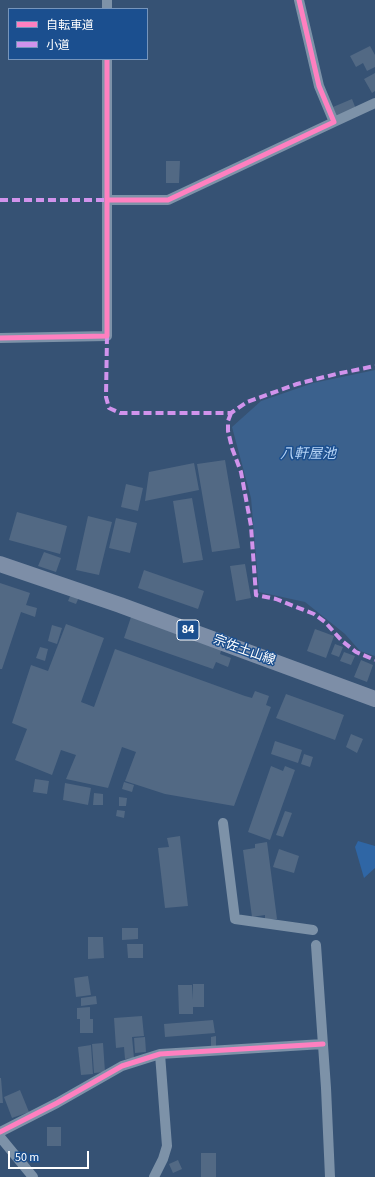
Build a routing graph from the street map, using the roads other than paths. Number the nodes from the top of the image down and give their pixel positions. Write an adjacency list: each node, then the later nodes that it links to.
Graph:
1 (299, 0): 4 (street)
2 (107, 60): 5 (street)
3 (375, 103): 4 (street)
4 (334, 122): 5 (street)
5 (107, 200): 6 (street)
6 (0, 338)
7 (0, 564): 8 (main road, 宗佐土山線 / 84)
8 (375, 699)
9 (222, 823): 10 (street)
10 (313, 930)
11 (316, 945): 12 (street)
12 (323, 1044): 13 (street); 18 (street)
13 (160, 1054): 14 (street); 17 (street)
14 (0, 1132)
15 (0, 1137): 16 (street)
16 (33, 1177)
17 (154, 1177)
18 (330, 1177)

